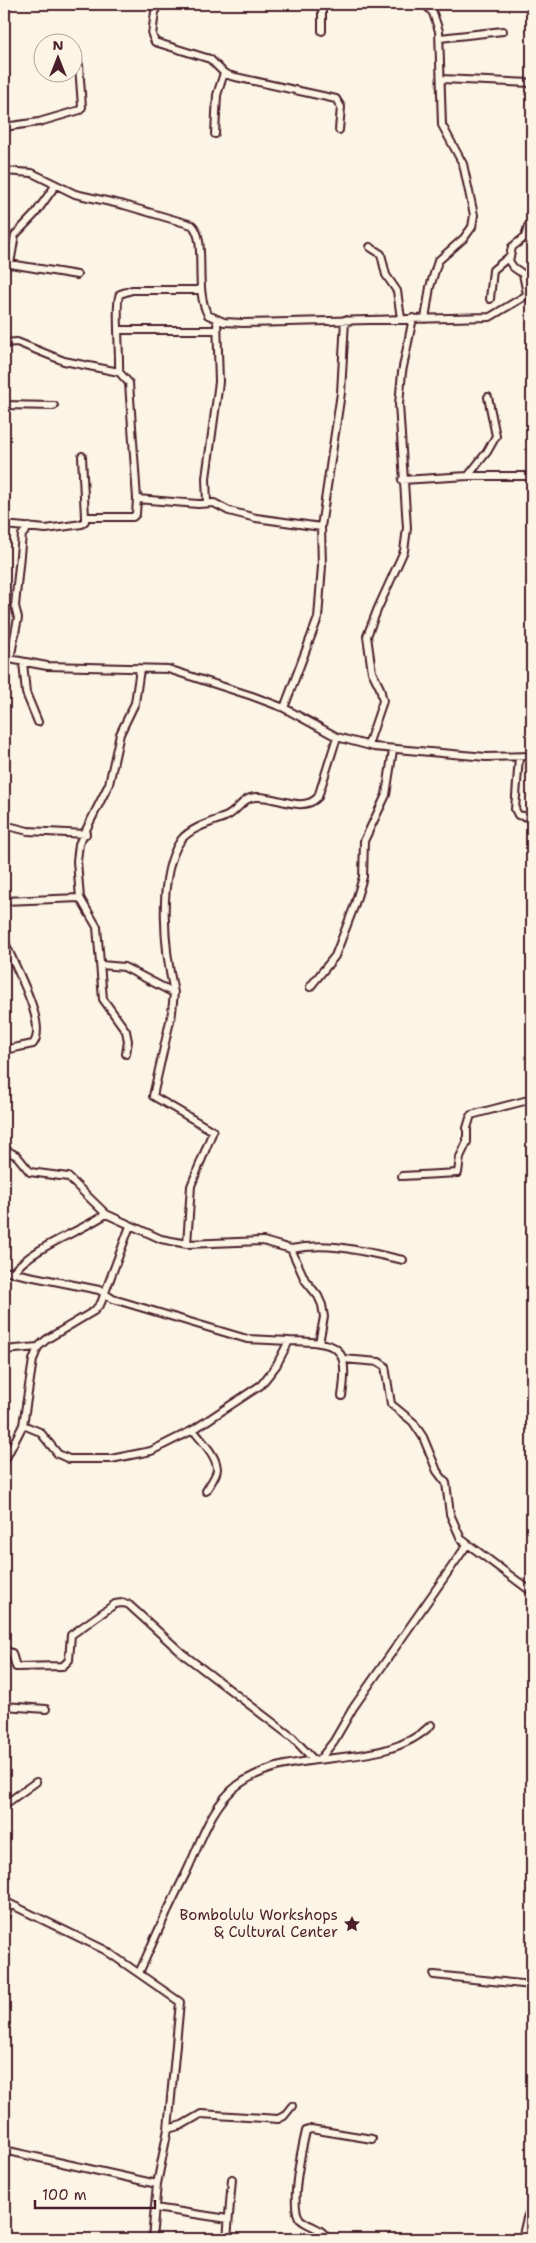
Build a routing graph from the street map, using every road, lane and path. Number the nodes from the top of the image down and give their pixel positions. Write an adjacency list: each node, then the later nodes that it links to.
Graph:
1 (156, 4): 7 (street)
2 (322, 4): 4 (street)
3 (425, 4): 6 (street)
4 (322, 31)
5 (503, 31): 6 (street)
6 (440, 38): 8 (street)
7 (224, 73): 12 (street); 13 (street)
8 (441, 79): 10 (street); 26 (street)
9 (80, 82): 11 (street)
10 (532, 83)
11 (4, 127)
12 (339, 130)
13 (215, 134)
14 (4, 171): 15 (street)
15 (55, 186): 19 (street); 21 (street)
16 (528, 226): 18 (street)
17 (370, 247): 24 (street)
18 (509, 257): 22 (street); 23 (street)
19 (7, 264): 20 (street)
20 (77, 275)
21 (200, 290): 27 (street); 29 (street)
22 (530, 293): 26 (street)
23 (490, 299)
24 (401, 318): 25 (street); 28 (street)
25 (413, 318): 26 (street); 39 (street)
26 (425, 319)
27 (217, 320): 28 (street); 30 (street)
28 (345, 320): 45 (street)
29 (119, 330): 30 (street); 32 (street)
30 (217, 330): 41 (street)
31 (4, 343): 32 (street)
32 (119, 372): 40 (street)
33 (488, 397): 37 (street)
34 (4, 405): 35 (street)
35 (54, 406)
36 (82, 456): 42 (street)
37 (468, 476): 38 (street); 39 (street)
38 (532, 476)
39 (402, 480): 52 (street)
40 (137, 499): 41 (street); 42 (street)
41 (207, 504): 45 (street)
42 (85, 517): 44 (street)
43 (4, 525): 44 (street)
44 (29, 527): 46 (street)
45 (321, 527): 49 (street)
46 (7, 658): 47 (street)
47 (23, 662): 48 (street); 50 (street)
48 (140, 669): 49 (street); 58 (street)
49 (284, 708): 51 (street)
50 (38, 722)
51 (336, 737): 52 (street); 64 (street)
52 (368, 745): 53 (street)
53 (393, 750): 55 (street); 63 (street)
54 (532, 756): 55 (street)
55 (519, 757): 56 (street)
56 (528, 817)
57 (4, 825): 58 (street)
58 (86, 834): 59 (street)
59 (80, 898): 60 (street); 62 (street)
60 (4, 901)
61 (5, 945): 65 (street)
62 (101, 965): 64 (street); 66 (street)
63 (310, 987)
64 (174, 993): 72 (street)
65 (4, 1050)
66 (126, 1054)
67 (532, 1099): 69 (street)
68 (4, 1149): 70 (street)
69 (402, 1176)
70 (106, 1214): 71 (street); 76 (street)
71 (130, 1226): 72 (street); 77 (street)
72 (187, 1244): 73 (street)
73 (291, 1249): 74 (street); 79 (street)
74 (403, 1260)
75 (4, 1271): 76 (street)
76 (12, 1273): 77 (street)
77 (106, 1294): 78 (street); 80 (street)
78 (289, 1341): 79 (street); 85 (street)
79 (319, 1343): 82 (street)
80 (38, 1347): 81 (street); 84 (street)
81 (4, 1350)
82 (344, 1359): 83 (street); 88 (street)
83 (342, 1396)
84 (23, 1425): 85 (street); 86 (street)
85 (194, 1430): 87 (street)
86 (4, 1462)
87 (206, 1491)
88 (467, 1545): 89 (street); 94 (street)
89 (532, 1592)
90 (4, 1650): 94 (street)
91 (4, 1706): 92 (street)
92 (46, 1709)
93 (431, 1725): 94 (street)
94 (317, 1759): 99 (street)
95 (36, 1782): 96 (street)
96 (4, 1805)
97 (7, 1903): 98 (street); 99 (street)
98 (4, 1919)
99 (139, 1973): 103 (street)
100 (434, 1975): 101 (street)
101 (532, 1985)
102 (292, 2106): 103 (street)
103 (168, 2129): 107 (street)
104 (372, 2139): 114 (street)
105 (4, 2150): 107 (street)
106 (232, 2179): 111 (street)
107 (157, 2184): 109 (street)
108 (532, 2206): 110 (street)
109 (155, 2208): 111 (street); 112 (street)
110 (530, 2218): 115 (street)
111 (228, 2219): 113 (street)
112 (152, 2239)
113 (227, 2239)
114 (327, 2239)
115 (522, 2239)

